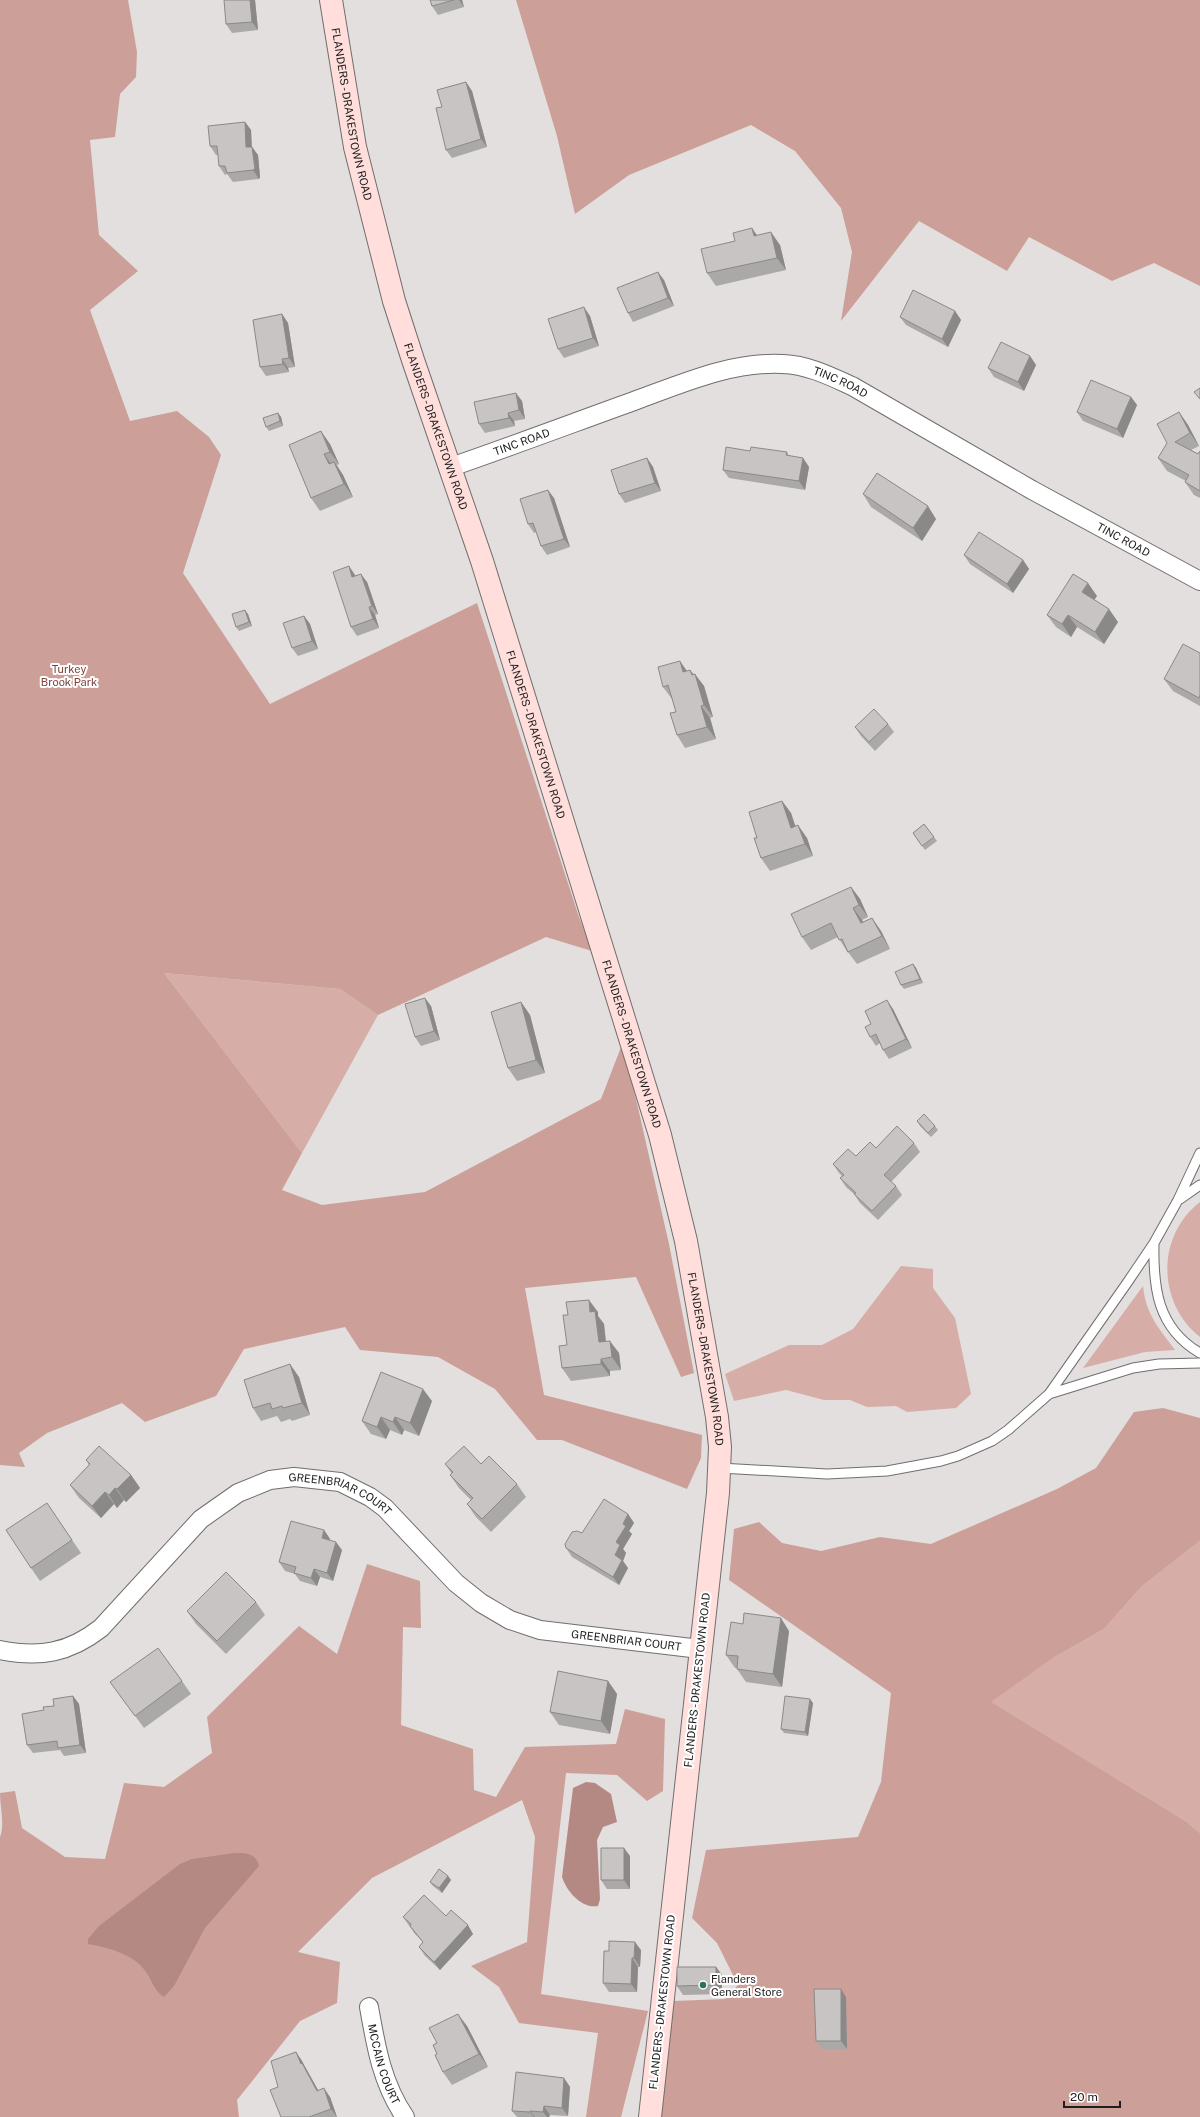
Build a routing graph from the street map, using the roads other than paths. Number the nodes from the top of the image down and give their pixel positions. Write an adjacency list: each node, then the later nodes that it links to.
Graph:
1 (331, 0): 2 (street, FLANDERS - DRAKESTOWN ROAD)
2 (451, 467): 3 (street, TINC ROAD); 11 (street, FLANDERS - DRAKESTOWN ROAD)
3 (1200, 581)
4 (1200, 1153): 6 (lane)
5 (1200, 1185): 6 (lane)
6 (1178, 1200): 7 (lane)
7 (1154, 1243): 8 (lane); 10 (lane)
8 (1200, 1353)
9 (1200, 1364): 10 (lane)
10 (1049, 1394): 11 (lane)
11 (720, 1468): 12 (street, FLANDERS - DRAKESTOWN ROAD)
12 (700, 1649): 13 (street, GREENBRIAR COURT); 16 (street, FLANDERS - DRAKESTOWN ROAD)
13 (0, 1650)
14 (370, 2008): 15 (street, MCCAIN COURT)
15 (405, 2117)
16 (650, 2117)

